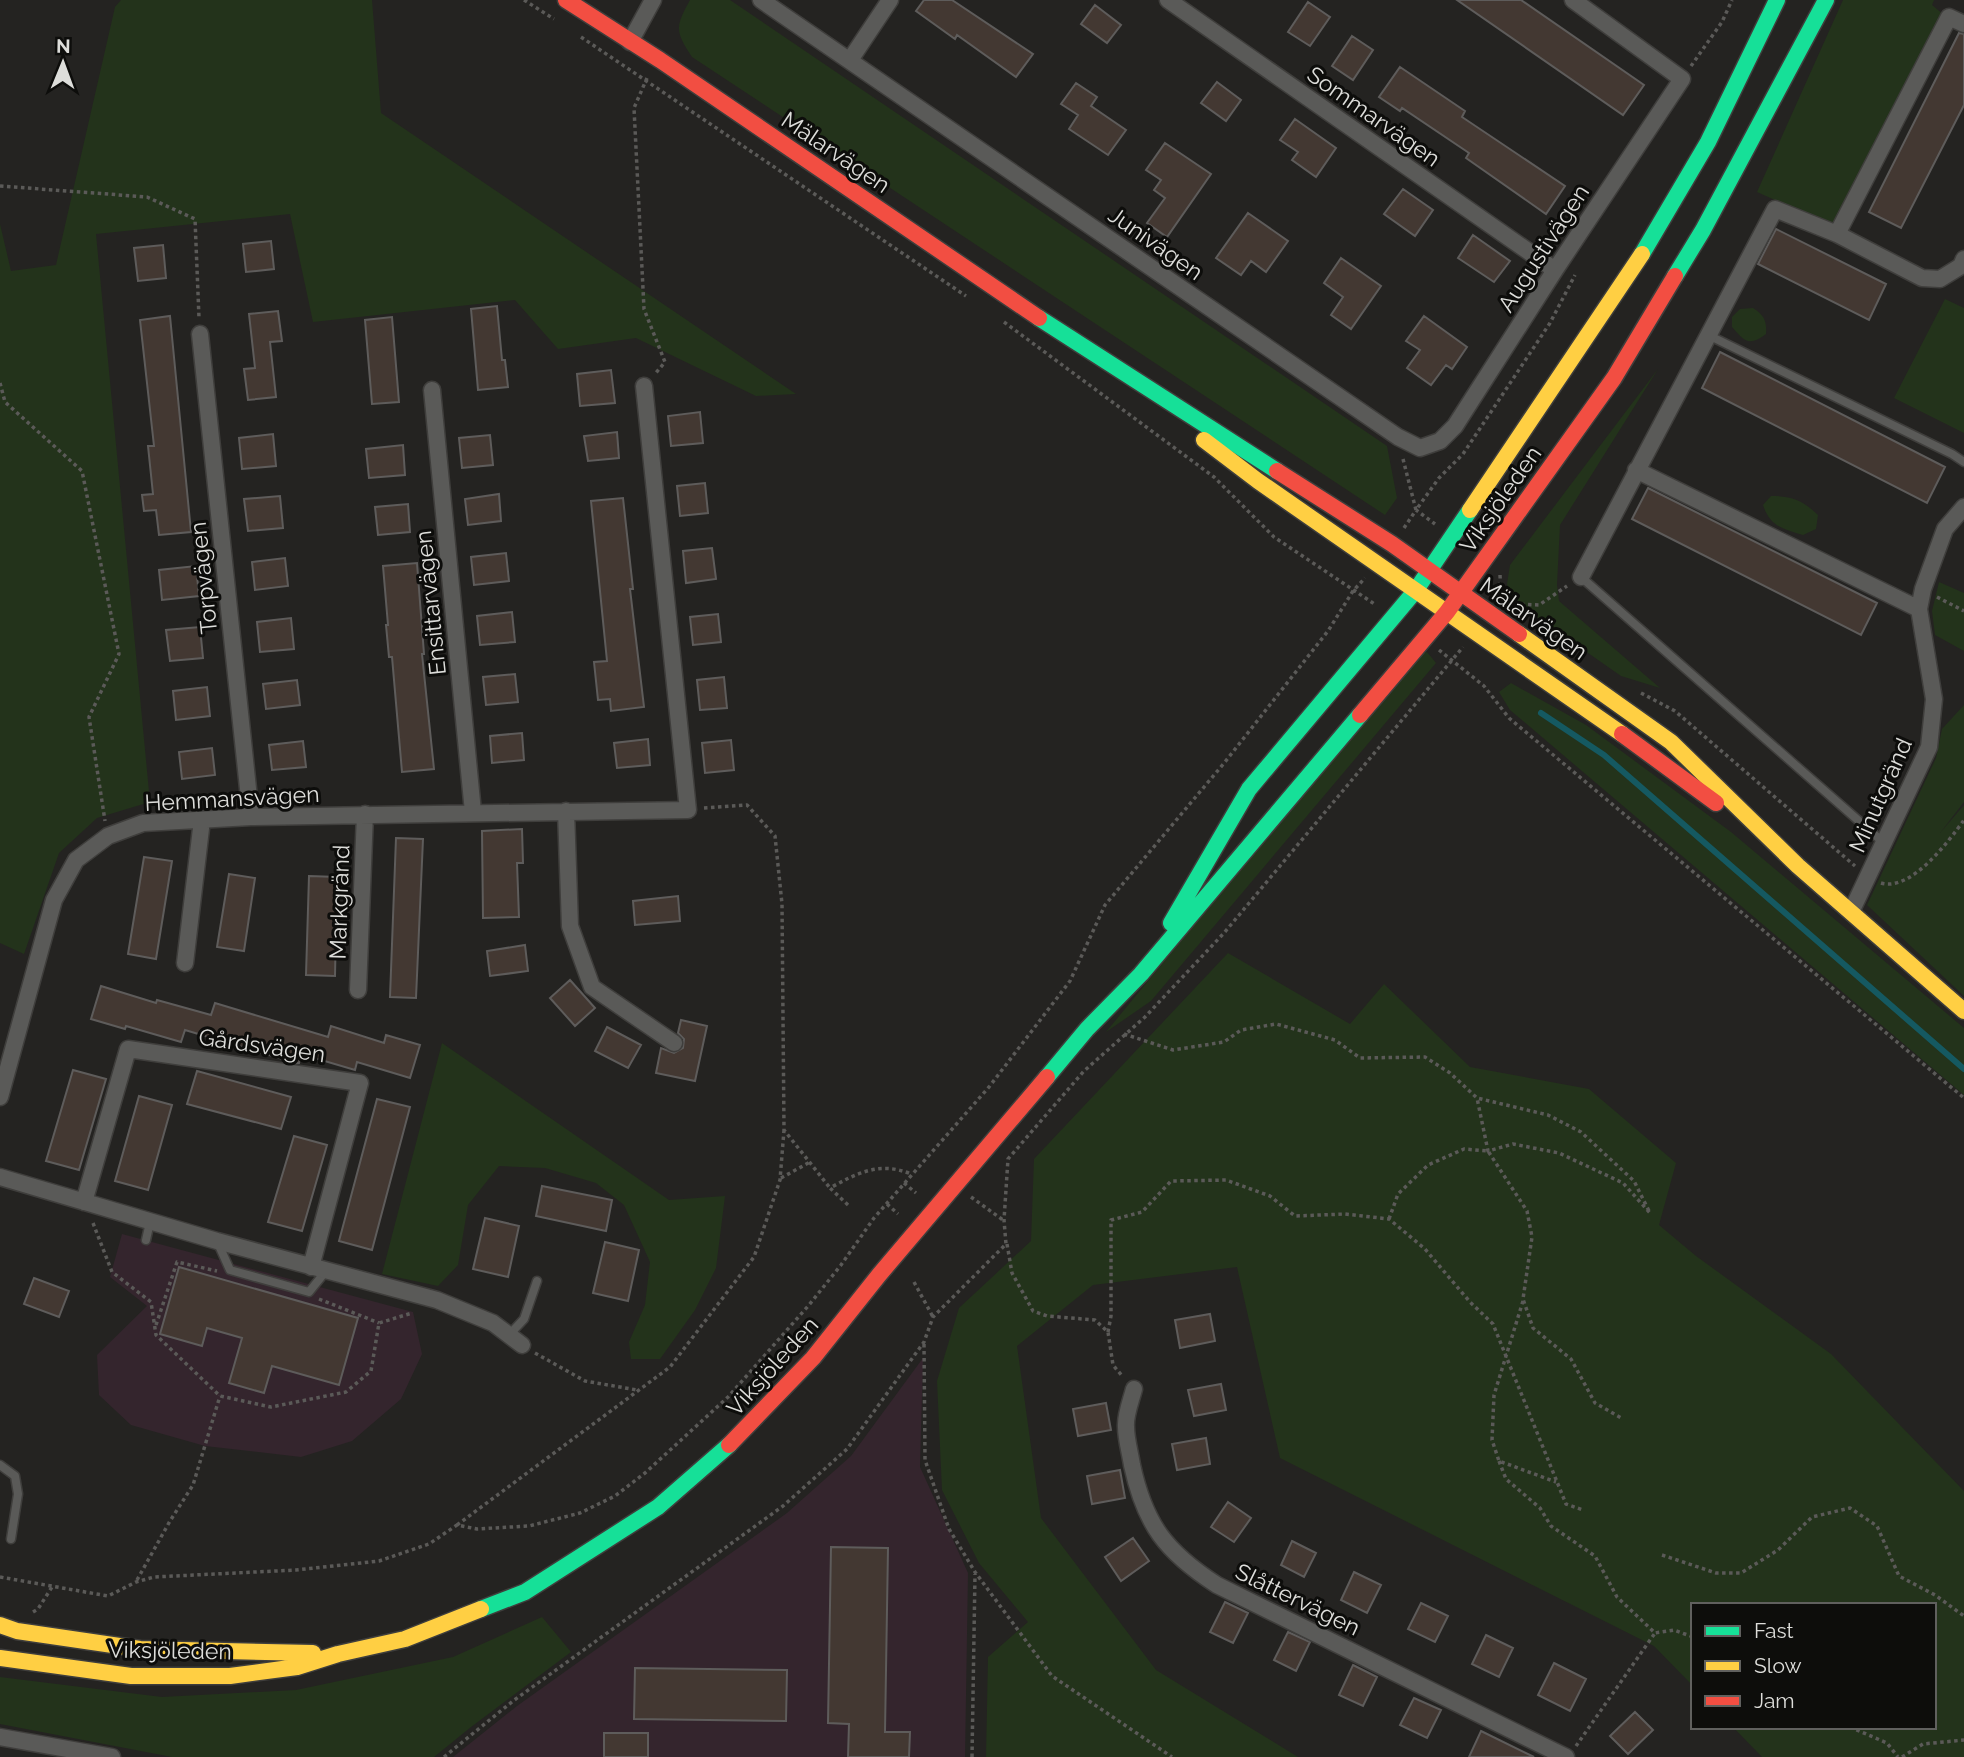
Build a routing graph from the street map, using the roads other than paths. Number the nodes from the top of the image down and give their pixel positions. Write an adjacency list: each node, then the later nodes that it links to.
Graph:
1 (566, 0): 10 (main road, Mälarvägen)
2 (653, 0): 10 (street)
3 (761, 0): 11 (street, Junivägen)
4 (890, 0): 11 (street)
5 (1168, 0): 14 (street, Sommarvägen)
6 (1573, 0): 14 (street, Augustivägen)
7 (1777, 0): 24 (main road, Viksjöleden)
8 (1826, 0): 27 (main road, Viksjöleden)
9 (1964, 24): 12 (street)
10 (630, 42): 17 (main road, Mälarvägen)
11 (850, 60): 20 (street, Junivägen)
12 (1837, 234): 13 (street); 16 (street)
13 (1964, 259)
14 (1555, 270): 20 (street, Augustivägen)
15 (200, 334): 33 (street, Torpvägen)
16 (1708, 335): 21 (lane); 22 (street)
17 (1079, 345): 24 (main road, Mälarvägen); 26 (main road, Mälarvägen)
18 (644, 386): 30 (street, Hemmansvägen)
19 (432, 390): 31 (street, Ensittarvägen)
20 (1440, 441)
21 (1964, 462)
22 (1636, 470): 25 (street); 28 (street)
23 (1964, 507): 28 (street, Minutgränd)
24 (1429, 571): 26 (main road, Viksjöleden); 27 (main road, Mälarvägen)
25 (1581, 577): 35 (lane)
26 (1416, 590): 29 (main road, Mälarvägen); 39 (main road, Viksjöleden)
27 (1461, 594): 29 (main road, Viksjöleden); 36 (main road, Mälarvägen)
28 (1919, 609): 35 (street, Minutgränd)
29 (1447, 612): 36 (main road, Mälarvägen); 39 (main road, Viksjöleden)
30 (566, 811): 31 (street, Hemmansvägen); 42 (street)
31 (473, 812): 32 (street, Hemmansvägen)
32 (365, 814): 33 (street, Hemmansvägen); 40 (street, Markgränd)
33 (251, 817): 34 (street, Hemmansvägen)
34 (202, 820): 38 (street); 43 (street, Hemmansvägen)
35 (1884, 843): 37 (street, Minutgränd)
36 (1798, 866): 37 (main road, Mälarvägen)
37 (1851, 912): 41 (main road, Mälarvägen)
38 (185, 963)
39 (1141, 974): 56 (main road, Viksjöleden)
40 (358, 990)
41 (1964, 1011)
42 (674, 1043)
43 (0, 1097)
44 (0, 1177): 45 (street)
45 (84, 1202): 46 (street); 49 (street, Gårdsvägen)
46 (150, 1222): 47 (lane); 48 (street)
47 (146, 1240)
48 (218, 1241): 49 (street); 49 (lane)
49 (318, 1269): 51 (street)
50 (537, 1281): 51 (lane)
51 (515, 1340)
52 (1134, 1389): 59 (street, Slåttervägen)
53 (0, 1465): 54 (lane)
54 (11, 1539)
55 (0, 1625): 56 (main road, Viksjöleden)
56 (338, 1654): 57 (main road, Viksjöleden)
57 (0, 1658)
58 (0, 1737): 60 (street)
59 (1570, 1753)
60 (113, 1757)

